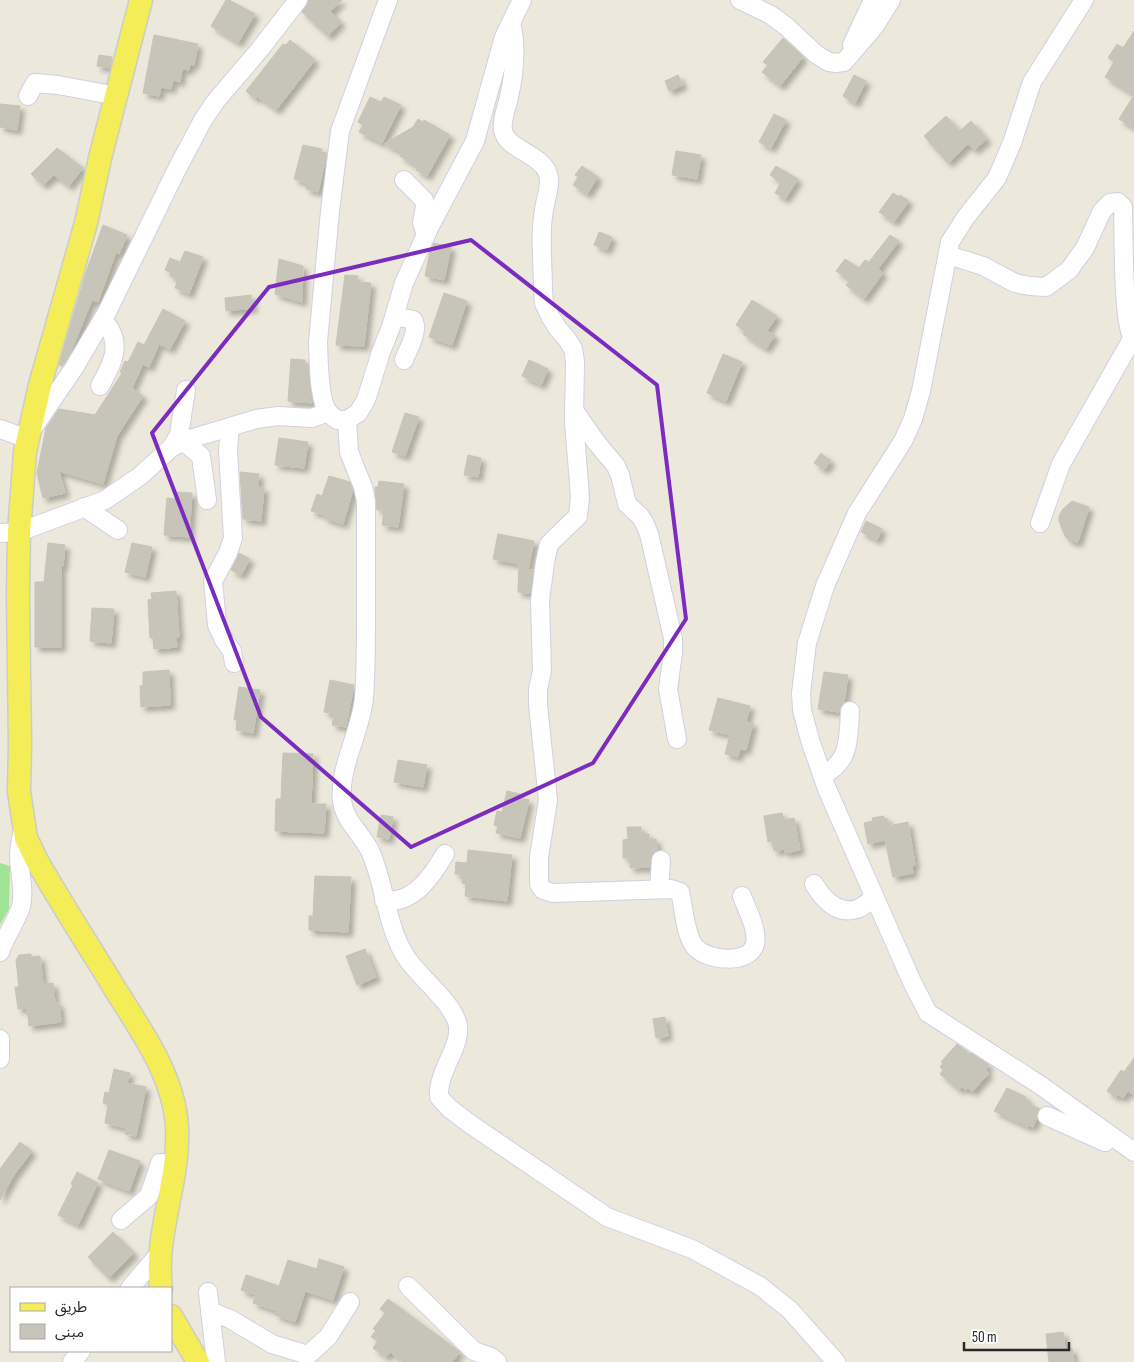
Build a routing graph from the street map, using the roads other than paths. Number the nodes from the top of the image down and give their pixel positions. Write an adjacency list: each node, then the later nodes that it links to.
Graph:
1 (141, 0): 12 (main road)
2 (298, 0): 17 (street)
3 (388, 0): 23 (street)
4 (522, 0): 9 (street)
5 (740, 0): 10 (street)
6 (873, 0): 10 (street)
7 (891, 0): 10 (street)
8 (1084, 0): 15 (street)
9 (511, 22): 14 (street); 22 (street)
10 (844, 62)
11 (28, 96): 12 (street)
12 (117, 96): 27 (main road)
13 (404, 180): 14 (street)
14 (426, 236): 16 (street)
15 (948, 255): 18 (street); 37 (street)
16 (394, 316): 19 (street); 24 (street)
17 (103, 320): 20 (street); 27 (street)
18 (1133, 340): 31 (street)
19 (404, 360)
20 (100, 386)
21 (186, 390): 28 (street)
22 (574, 410): 36 (street); 42 (street)
23 (328, 412): 24 (street); 25 (street)
24 (347, 420): 45 (street)
25 (230, 427): 28 (street); 34 (street)
26 (0, 429): 27 (street)
27 (28, 437): 33 (main road)
28 (177, 444): 29 (street); 30 (street)
29 (208, 500)
30 (84, 507): 32 (street); 33 (street)
31 (1040, 523)
32 (118, 530)
33 (10, 532): 38 (main road)
34 (234, 663)
35 (850, 711): 37 (street)
36 (677, 739)
37 (823, 775): 44 (street)
38 (24, 825): 46 (street); 51 (main road)
39 (445, 854): 45 (street)
40 (662, 860): 42 (street)
41 (814, 884): 44 (street)
42 (658, 889): 43 (street)
43 (742, 896)
44 (874, 898): 50 (street)
45 (384, 900): 68 (street)
46 (0, 952)
47 (0, 1039): 48 (street)
48 (0, 1059)
49 (1047, 1116): 50 (street)
50 (1131, 1146)
51 (176, 1164): 52 (street); 53 (main road)
52 (121, 1220)
53 (159, 1254): 55 (street); 56 (main road)
54 (408, 1286): 63 (street)
55 (131, 1287)
56 (161, 1287)
57 (208, 1292): 59 (street)
58 (350, 1302): 62 (street)
59 (210, 1311): 62 (street); 66 (street)
60 (172, 1318): 65 (main road)
61 (80, 1352): 64 (street)
62 (313, 1358)
63 (478, 1358): 67 (street)
64 (72, 1362)
65 (198, 1362)
66 (216, 1362)
67 (497, 1362)
68 (836, 1362)

